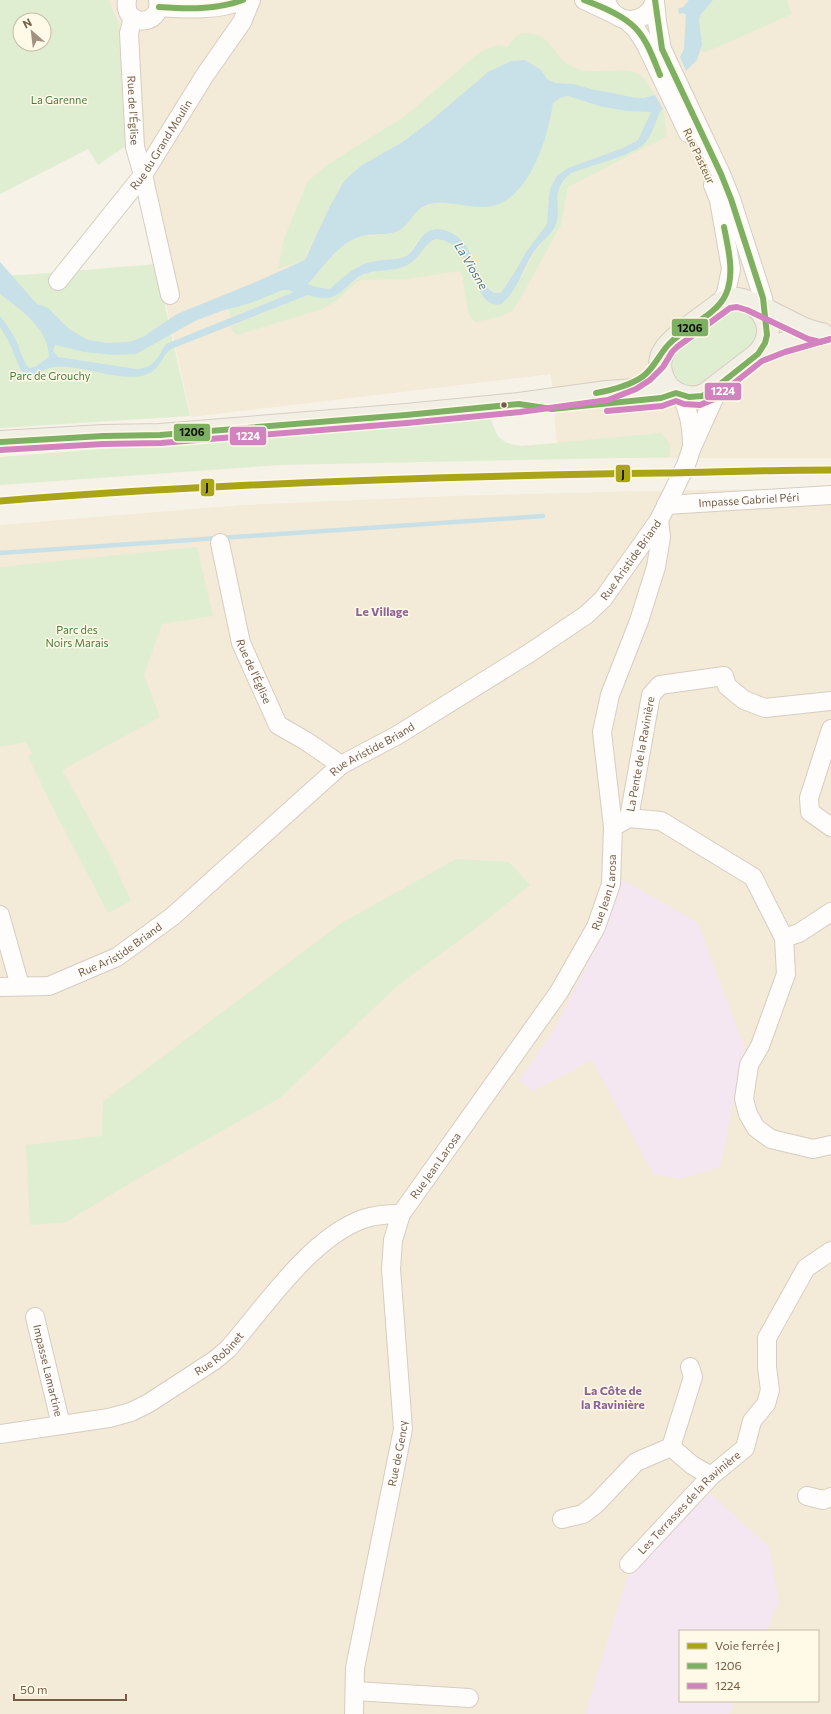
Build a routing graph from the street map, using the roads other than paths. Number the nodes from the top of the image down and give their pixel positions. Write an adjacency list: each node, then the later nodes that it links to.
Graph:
1 (127, 0): 8 (street)
2 (243, 0): 6 (street)
3 (251, 0): 11 (street, Rue du Grand Moulin)
4 (584, 0): 7 (street)
5 (655, 0): 7 (street); 9 (street, Rue Pasteur)
6 (158, 4): 8 (street)
7 (615, 11): 9 (street, Rue Pasteur)
8 (133, 18): 11 (street, Rue de l'Église)
9 (660, 60): 10 (street, Rue Pasteur)
10 (681, 102): 14 (street, Rue Pasteur); 15 (street, Rue Pasteur)
11 (143, 175): 12 (street, Rue du Grand Moulin); 13 (street, Rue de l'Église)
12 (58, 281)
13 (170, 295)
14 (720, 304): 15 (main road); 17 (main road)
15 (760, 311): 16 (main road); 18 (main road)
16 (826, 333): 18 (main road)
17 (664, 351): 20 (main road); 21 (main road)
18 (758, 354): 19 (main road)
19 (721, 383): 21 (main road); 23 (street, Rue Aristide Briand)
20 (607, 392): 21 (main road); 22 (main road)
21 (677, 393): 23 (street, Rue Aristide Briand)
22 (0, 442)
23 (692, 447): 25 (street, Rue Aristide Briand)
24 (831, 495): 25 (street, Impasse Gabriel Péri)
25 (662, 513): 29 (street, Rue Aristide Briand); 31 (street, Rue Jean Larosa)
26 (220, 543): 29 (street, Rue de l'Église)
27 (831, 701): 30 (street, La Pente de la Ravinière)
28 (831, 729): 32 (street)
29 (341, 765): 36 (street, Rue Aristide Briand)
30 (629, 818): 31 (street, La Pente de la Ravinière); 35 (street, La Pente de la Ravinière)
31 (613, 827): 39 (street, Rue Jean Larosa)
32 (831, 827)
33 (831, 912): 35 (street)
34 (0, 915): 36 (street)
35 (784, 938): 38 (street, La Pente de la Ravinière)
36 (20, 986): 37 (street, Rue Aristide Briand)
37 (0, 987)
38 (831, 1145)
39 (402, 1214): 43 (street, Rue Robinet); 51 (street, Rue de Gency)
40 (831, 1252): 46 (street, Les Terrasses de la Ravinière)
41 (35, 1317): 43 (street, Impasse Lamartine)
42 (690, 1367): 45 (street)
43 (61, 1425): 44 (street, Rue Robinet)
44 (0, 1434)
45 (671, 1447): 46 (street); 49 (street)
46 (711, 1476): 50 (street, Les Terrasses de la Ravinière)
47 (807, 1496): 48 (street)
48 (831, 1497)
49 (562, 1519)
50 (629, 1564)
51 (354, 1691): 52 (street); 53 (street, Rue de Gency)
52 (469, 1698)
53 (354, 1714)

